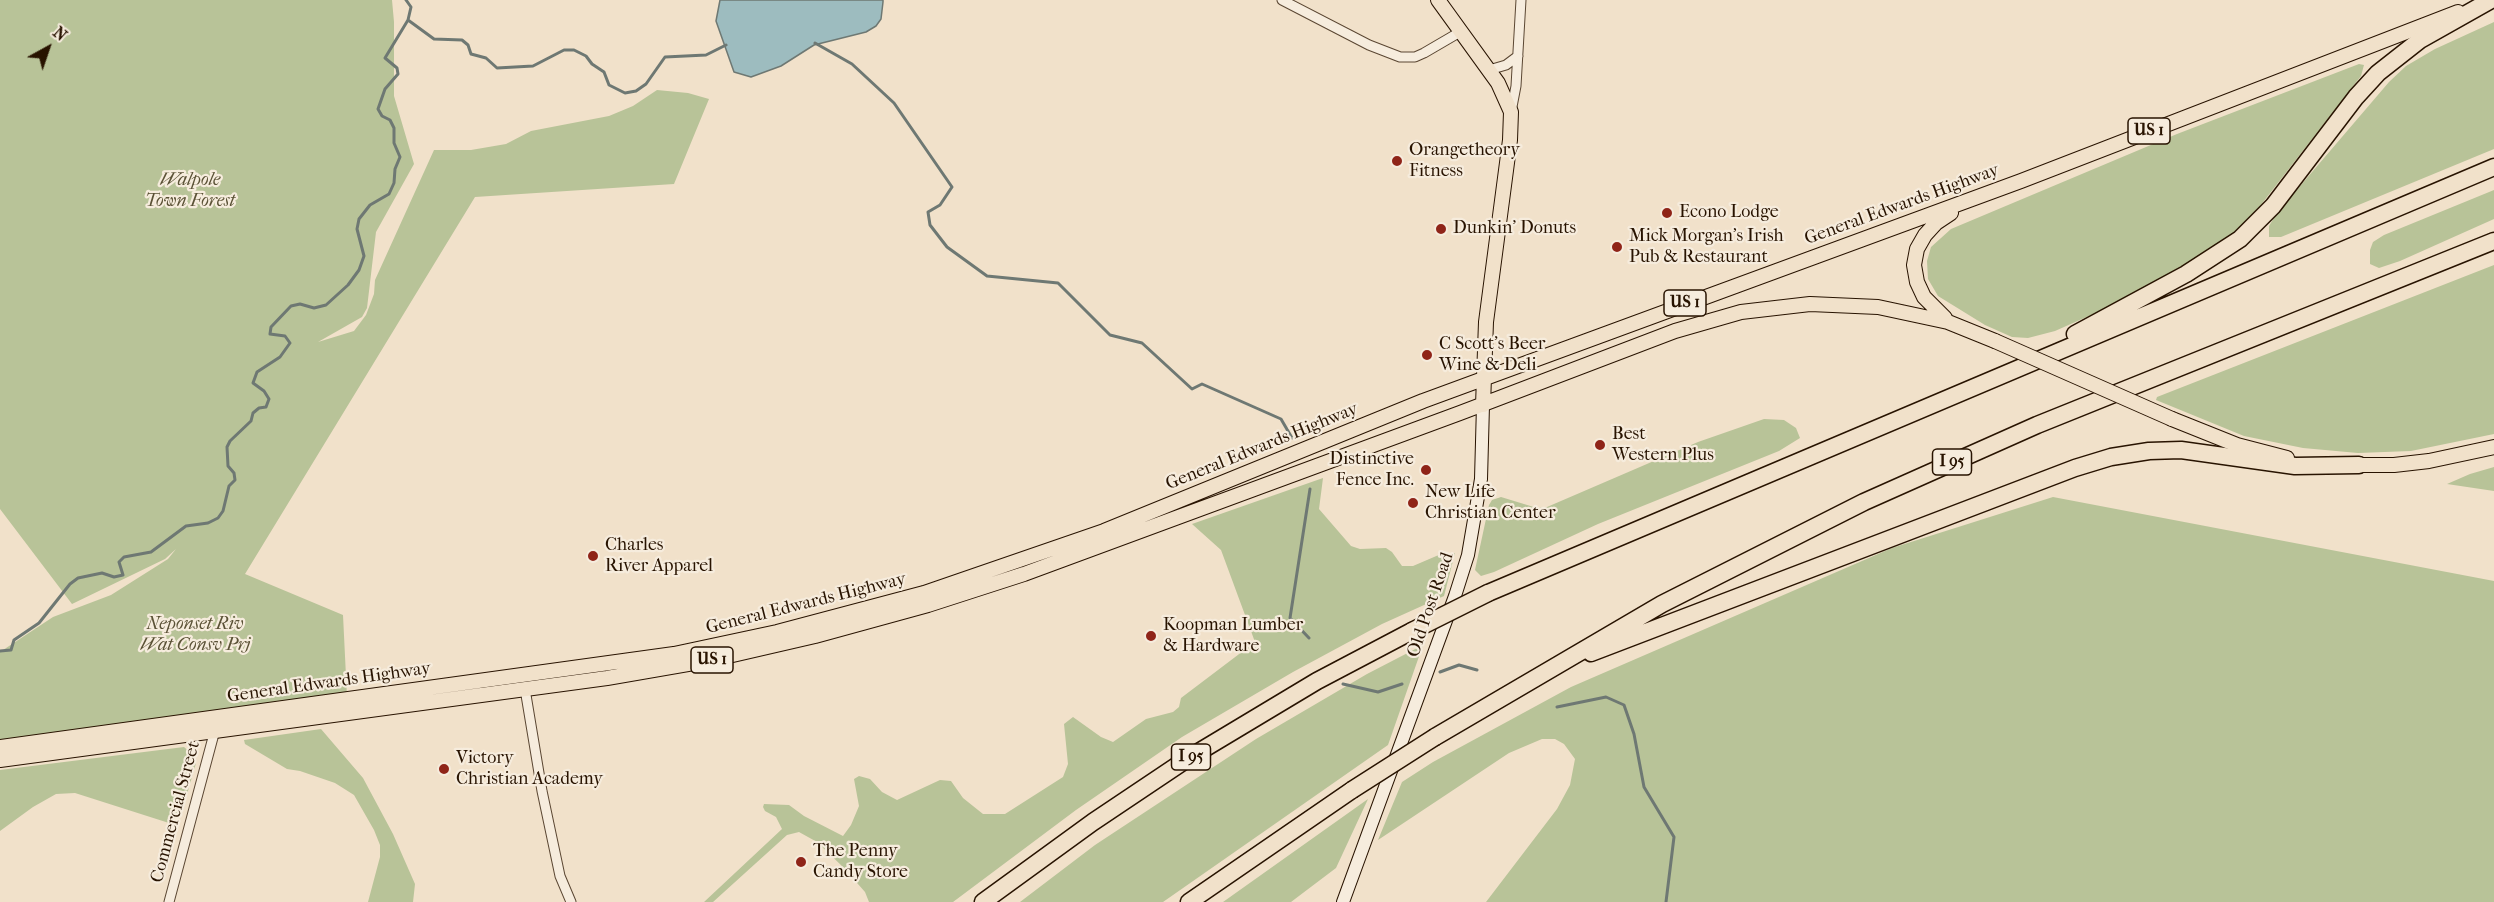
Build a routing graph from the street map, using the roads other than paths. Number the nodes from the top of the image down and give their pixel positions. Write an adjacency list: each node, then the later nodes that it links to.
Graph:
1 (1282, 0): 5 (street)
2 (1438, 0): 5 (main road)
3 (1521, 0): 6 (street, Old Post Road)
4 (2490, 0): 10 (main road, General Edwards Highway / US 1); 13 (highway)
5 (1460, 32): 7 (main road)
6 (1518, 56): 7 (street); 8 (street, Old Post Road)
7 (1489, 70): 8 (main road)
8 (1510, 112): 14 (main road, Old Post Road)
9 (2494, 167): 13 (highway, I 95)
10 (2021, 181): 12 (main road); 14 (main road, General Edwards Highway / US 1)
11 (2494, 241): 18 (highway, I 95)
12 (1957, 325): 15 (main road, General Edwards Highway / US 1); 17 (main road, General Edwards Highway / US 1, bridge)
13 (2022, 366): 25 (highway, I 95, bridge)
14 (1483, 378): 15 (main road, Old Post Road); 21 (main road, General Edwards Highway / US 1)
15 (1483, 405): 19 (main road, General Edwards Highway / US 1); 27 (main road, Old Post Road)
16 (2494, 447): 17 (main road, General Edwards Highway / US 1)
17 (2359, 465): 18 (highway)
18 (1551, 667): 26 (highway, I 95, bridge)
19 (525, 688): 20 (main road, General Edwards Highway / US 1); 24 (street)
20 (215, 730): 22 (main road, General Edwards Highway / US 1); 23 (street, Commercial Street)
21 (0, 747)
22 (0, 760)
23 (169, 902)
24 (572, 902)
25 (983, 902)
26 (1189, 902)
27 (1342, 902)

